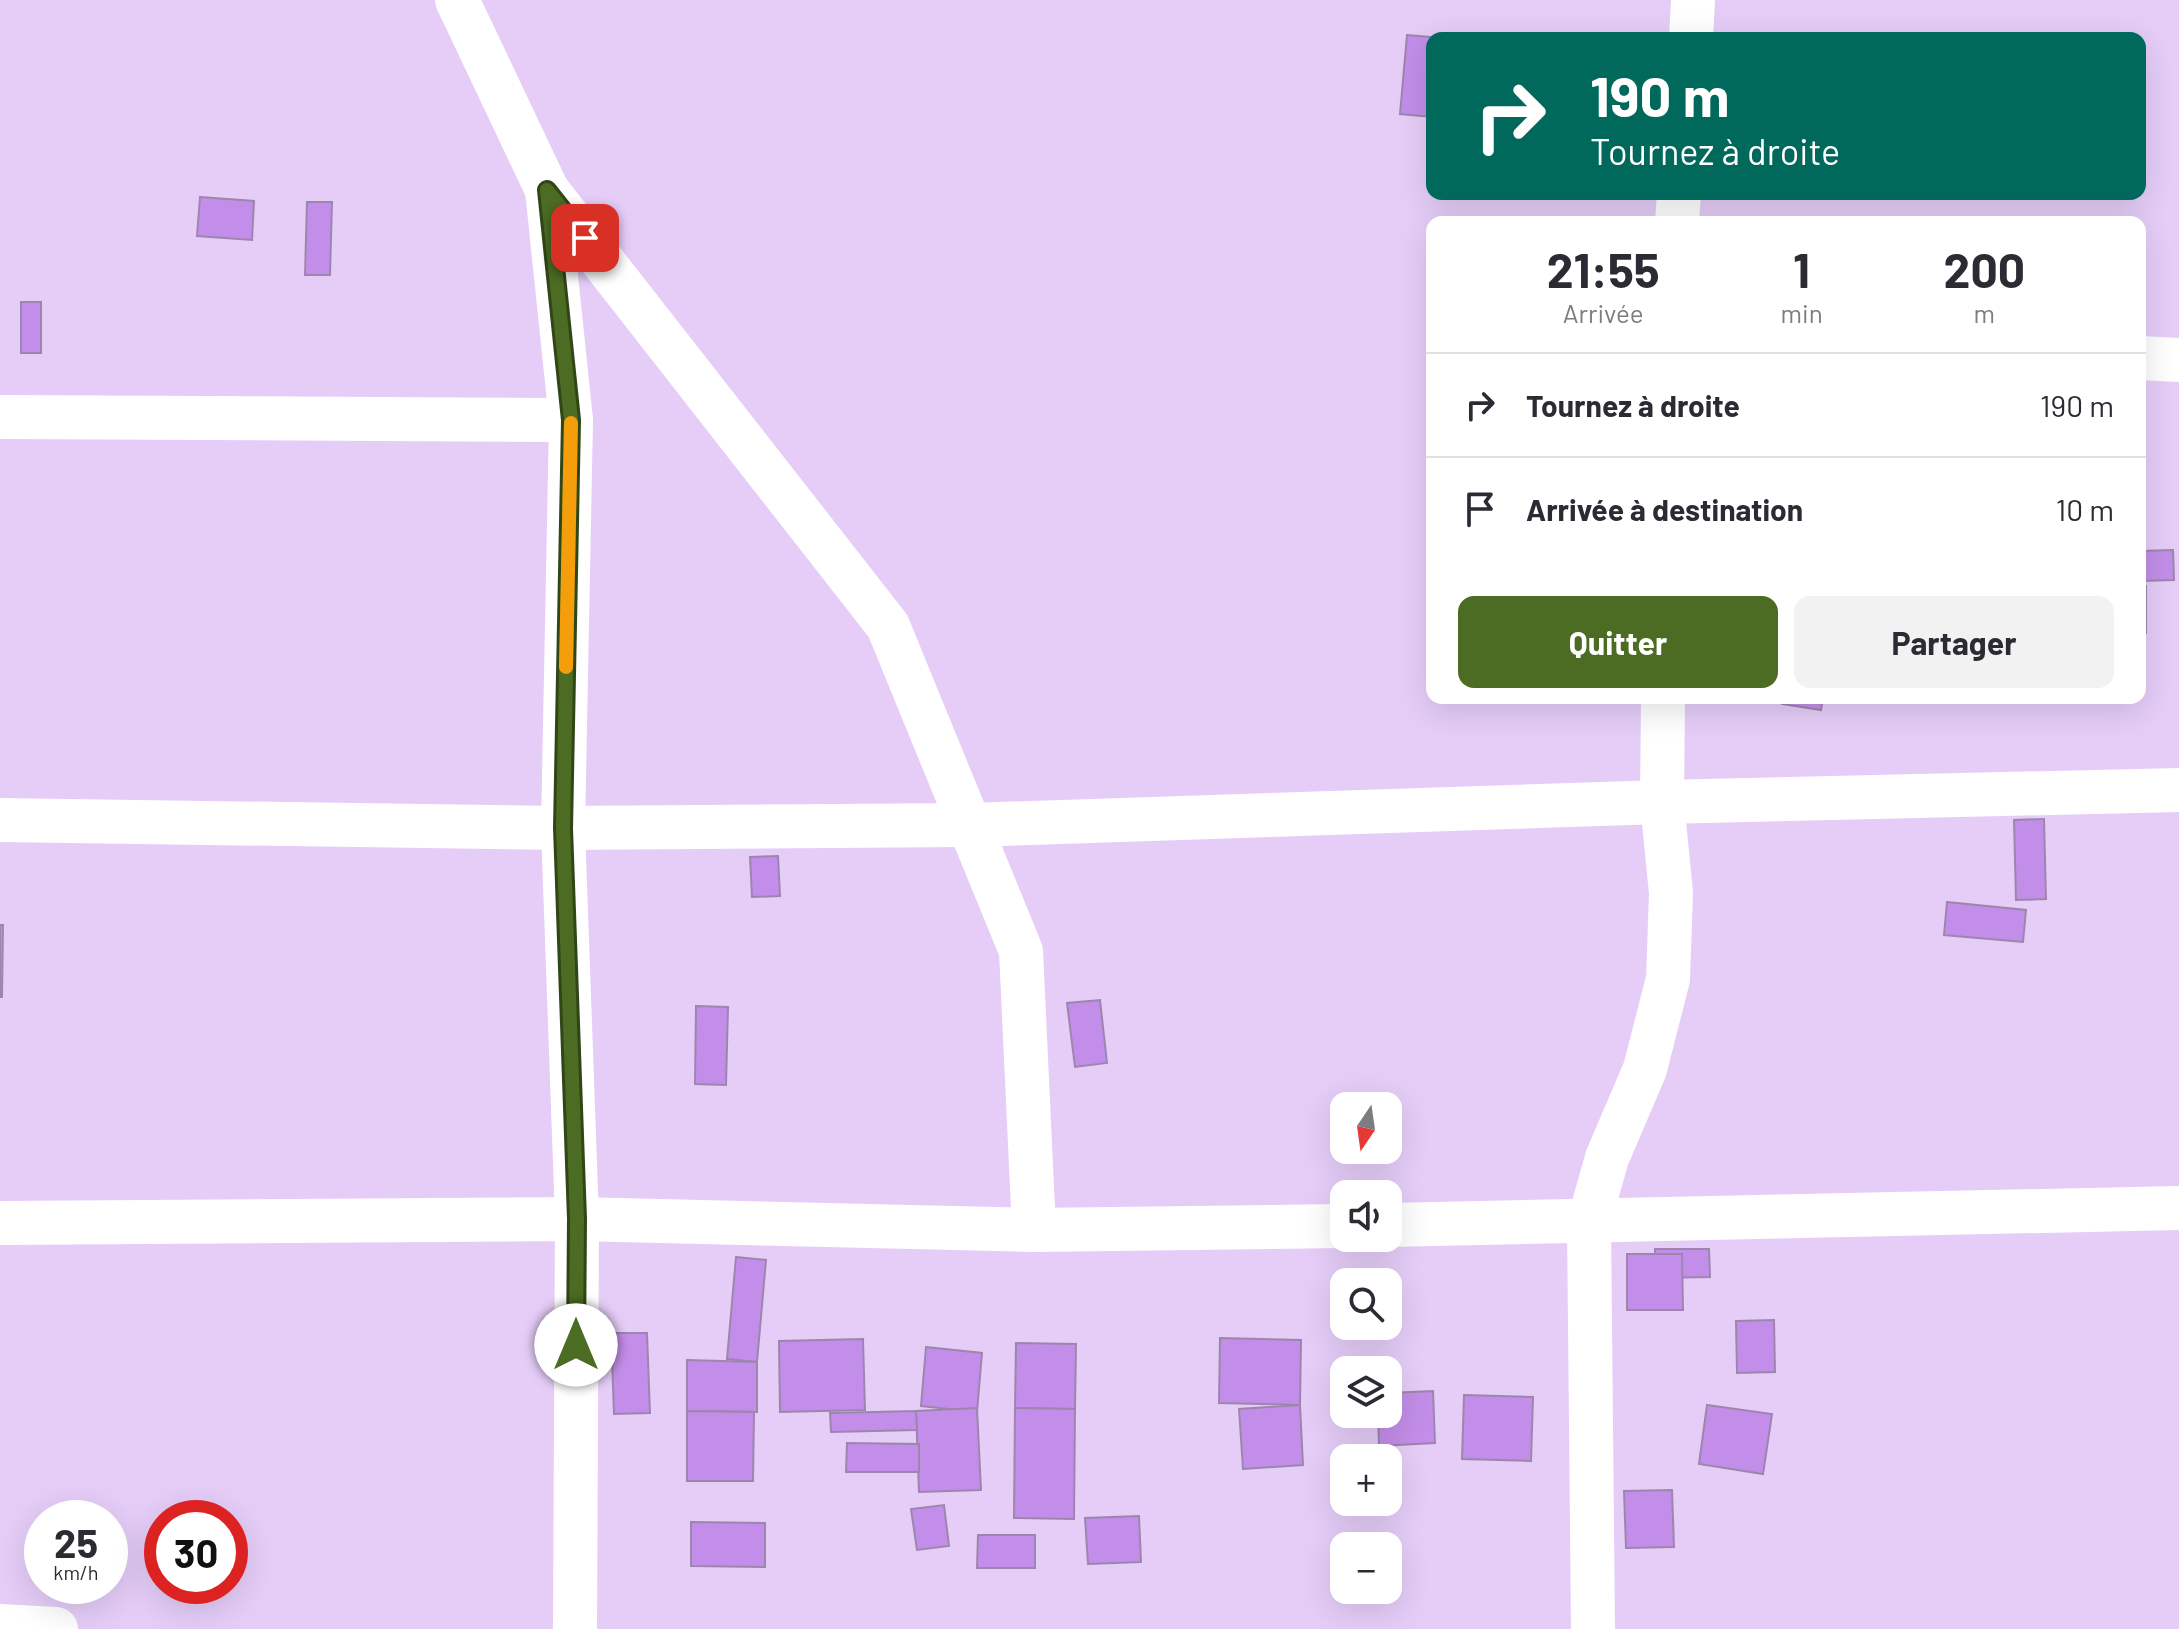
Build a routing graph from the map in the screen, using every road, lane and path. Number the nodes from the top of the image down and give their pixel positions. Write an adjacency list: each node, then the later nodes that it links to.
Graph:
1 (457, 0): 4 (street)
2 (1693, 0): 3 (street)
3 (1691, 32)
4 (547, 190): 8 (street); 13 (street)
5 (2146, 358): 6 (street)
6 (2179, 360)
7 (0, 417): 8 (street)
8 (571, 420): 14 (street)
9 (1663, 704): 11 (street)
10 (2179, 790): 11 (street)
11 (1662, 802): 13 (street); 17 (street)
12 (0, 820): 14 (street)
13 (969, 825): 14 (street); 21 (street)
14 (563, 828): 16 (street)
15 (2179, 1208): 17 (street)
16 (577, 1219): 18 (street); 21 (street); 24 (street)
17 (1589, 1222): 19 (street); 25 (street)
18 (0, 1223)
19 (1402, 1225)
20 (1330, 1226): 21 (street)
21 (1034, 1230)
22 (0, 1626): 23 (street)
23 (56, 1629)
24 (575, 1629)
25 (1593, 1629)

